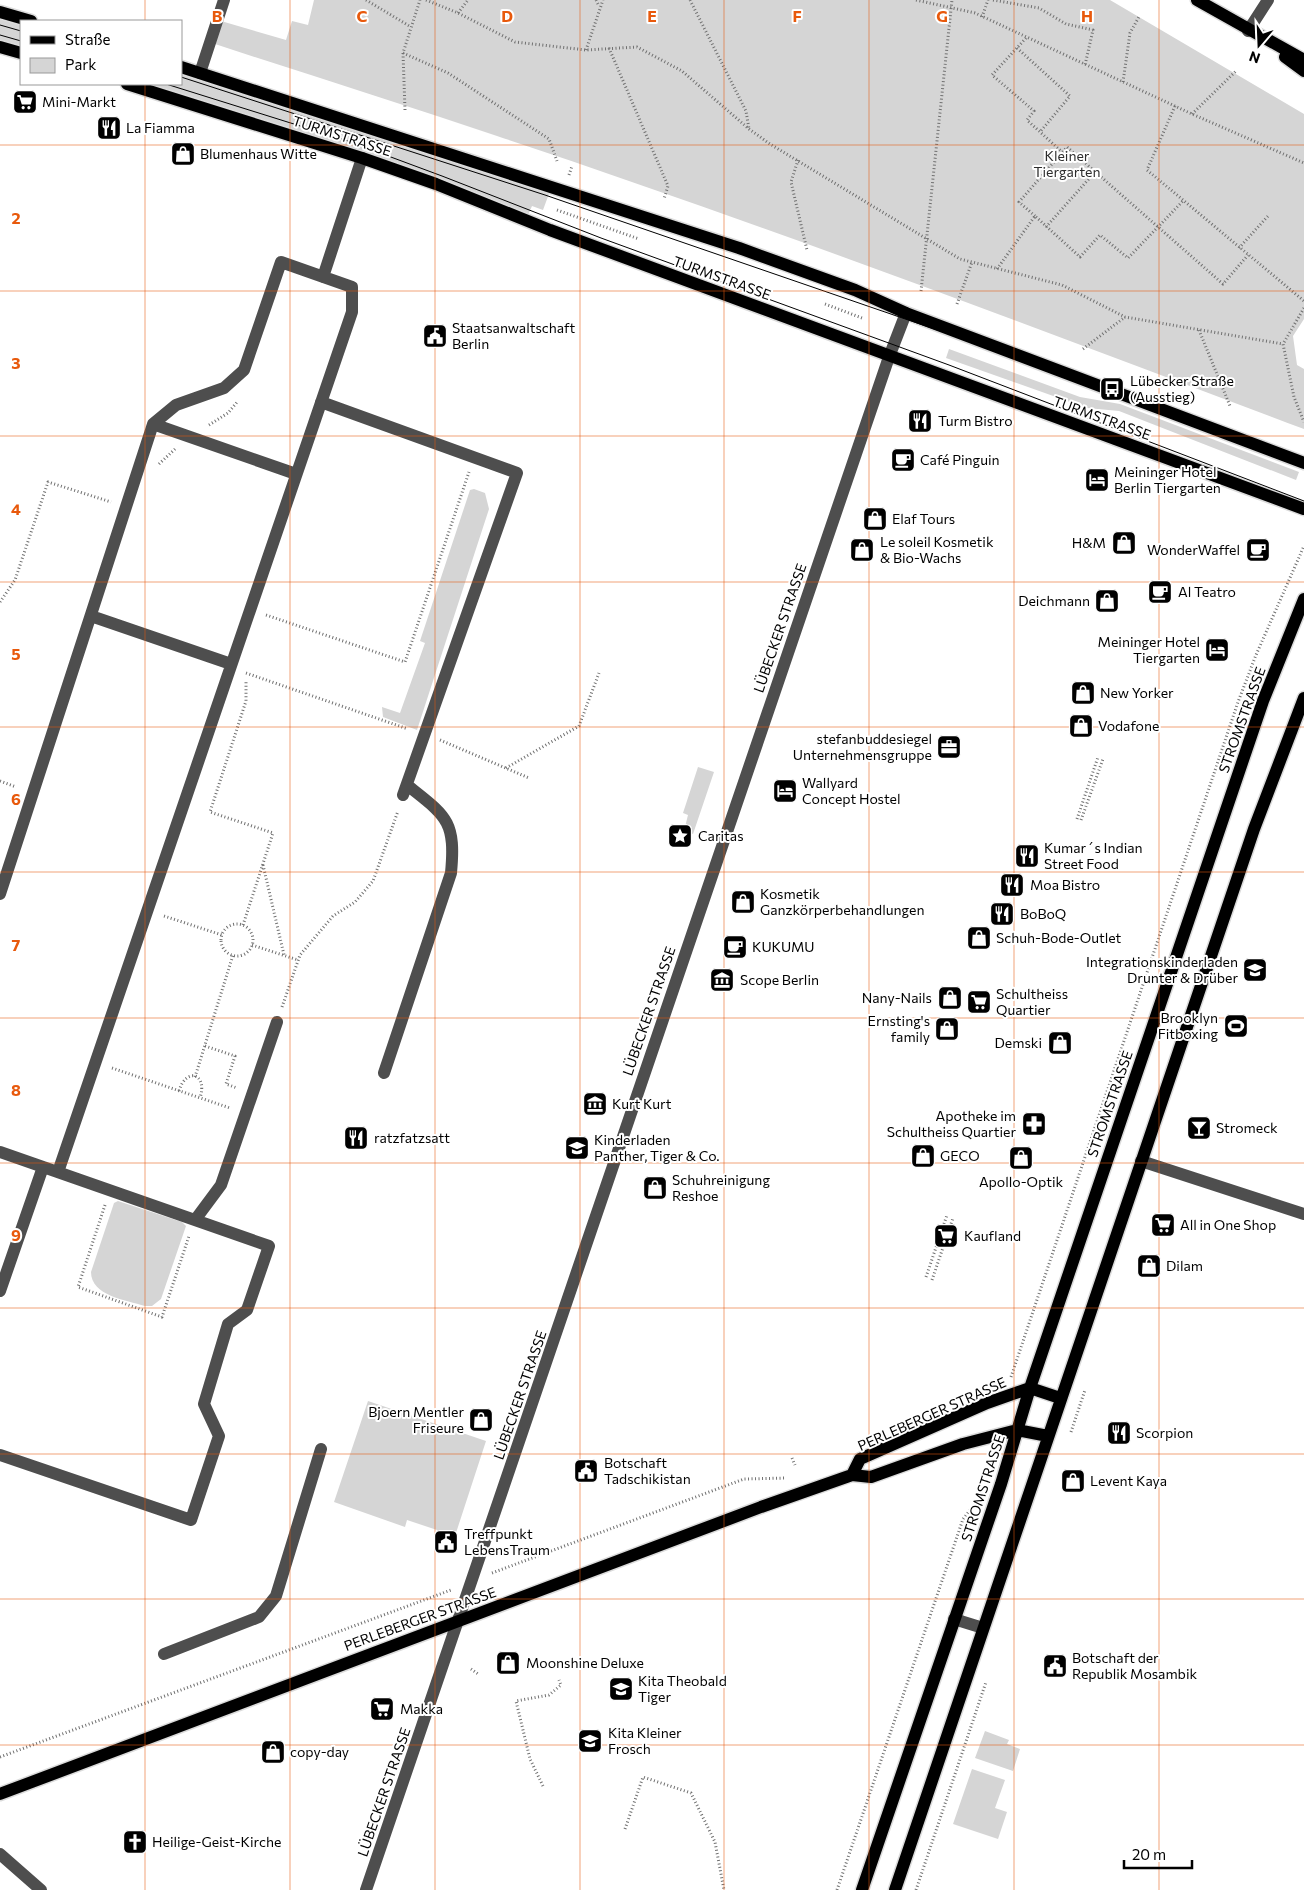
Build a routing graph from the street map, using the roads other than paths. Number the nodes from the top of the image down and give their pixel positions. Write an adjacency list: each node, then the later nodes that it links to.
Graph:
1 (224, 0): 12 (street)
2 (1197, 0): 6 (main road)
3 (1268, 0): 6 (street)
4 (0, 12): 5 (main road)
5 (28, 20)
6 (1248, 30): 9 (main road); 11 (main road)
7 (0, 47): 8 (main road)
8 (20, 53)
9 (1304, 60)
10 (182, 67): 12 (main road, TURMSTRASSE)
11 (1304, 71)
12 (200, 73): 16 (main road, TURMSTRASSE)
13 (130, 85): 14 (main road, TURMSTRASSE)
14 (362, 158): 15 (street); 17 (main road, TURMSTRASSE)
15 (323, 277): 18 (street); 19 (street)
16 (906, 313): 17 (street, LÜBECKER STRASSE); 20 (main road, TURMSTRASSE)
17 (890, 356): 22 (main road, TURMSTRASSE); 46 (street, LÜBECKER STRASSE)
18 (321, 402): 21 (street); 30 (street)
19 (153, 424): 21 (street); 24 (street)
20 (1304, 463)
21 (296, 474): 25 (street)
22 (1304, 509)
23 (1304, 600): 38 (main road, STROMSTRASSE)
24 (91, 616): 25 (street); 27 (street)
25 (231, 666): 34 (street)
26 (1304, 698): 32 (main road)
27 (5, 863): 28 (street)
28 (0, 894)
29 (277, 1022): 36 (street)
30 (384, 1073)
31 (0, 1152): 33 (street)
32 (1141, 1161): 35 (street); 39 (main road)
33 (43, 1167): 34 (street); 37 (street)
34 (58, 1172): 36 (street)
35 (1304, 1214)
36 (195, 1220): 43 (street)
37 (0, 1291)
38 (1030, 1388): 39 (main road); 40 (main road, STROMSTRASSE); 44 (main road, PERLEBERGER STRASSE)
39 (1060, 1398): 41 (main road)
40 (1017, 1430): 41 (main road, PERLEBERGER STRASSE); 44 (main road, PERLEBERGER STRASSE); 45 (main road, STROMSTRASSE)
41 (1048, 1436): 47 (main road)
42 (321, 1449): 48 (street)
43 (0, 1455)
44 (852, 1475): 46 (main road, PERLEBERGER STRASSE)
45 (954, 1619): 47 (street); 53 (main road, STROMSTRASSE)
46 (459, 1621): 49 (main road, PERLEBERGER STRASSE); 52 (street, LÜBECKER STRASSE)
47 (984, 1628): 54 (main road)
48 (164, 1654)
49 (0, 1794)
50 (0, 1854): 51 (street)
51 (40, 1890)
52 (366, 1890)
53 (862, 1890)
54 (895, 1890)

